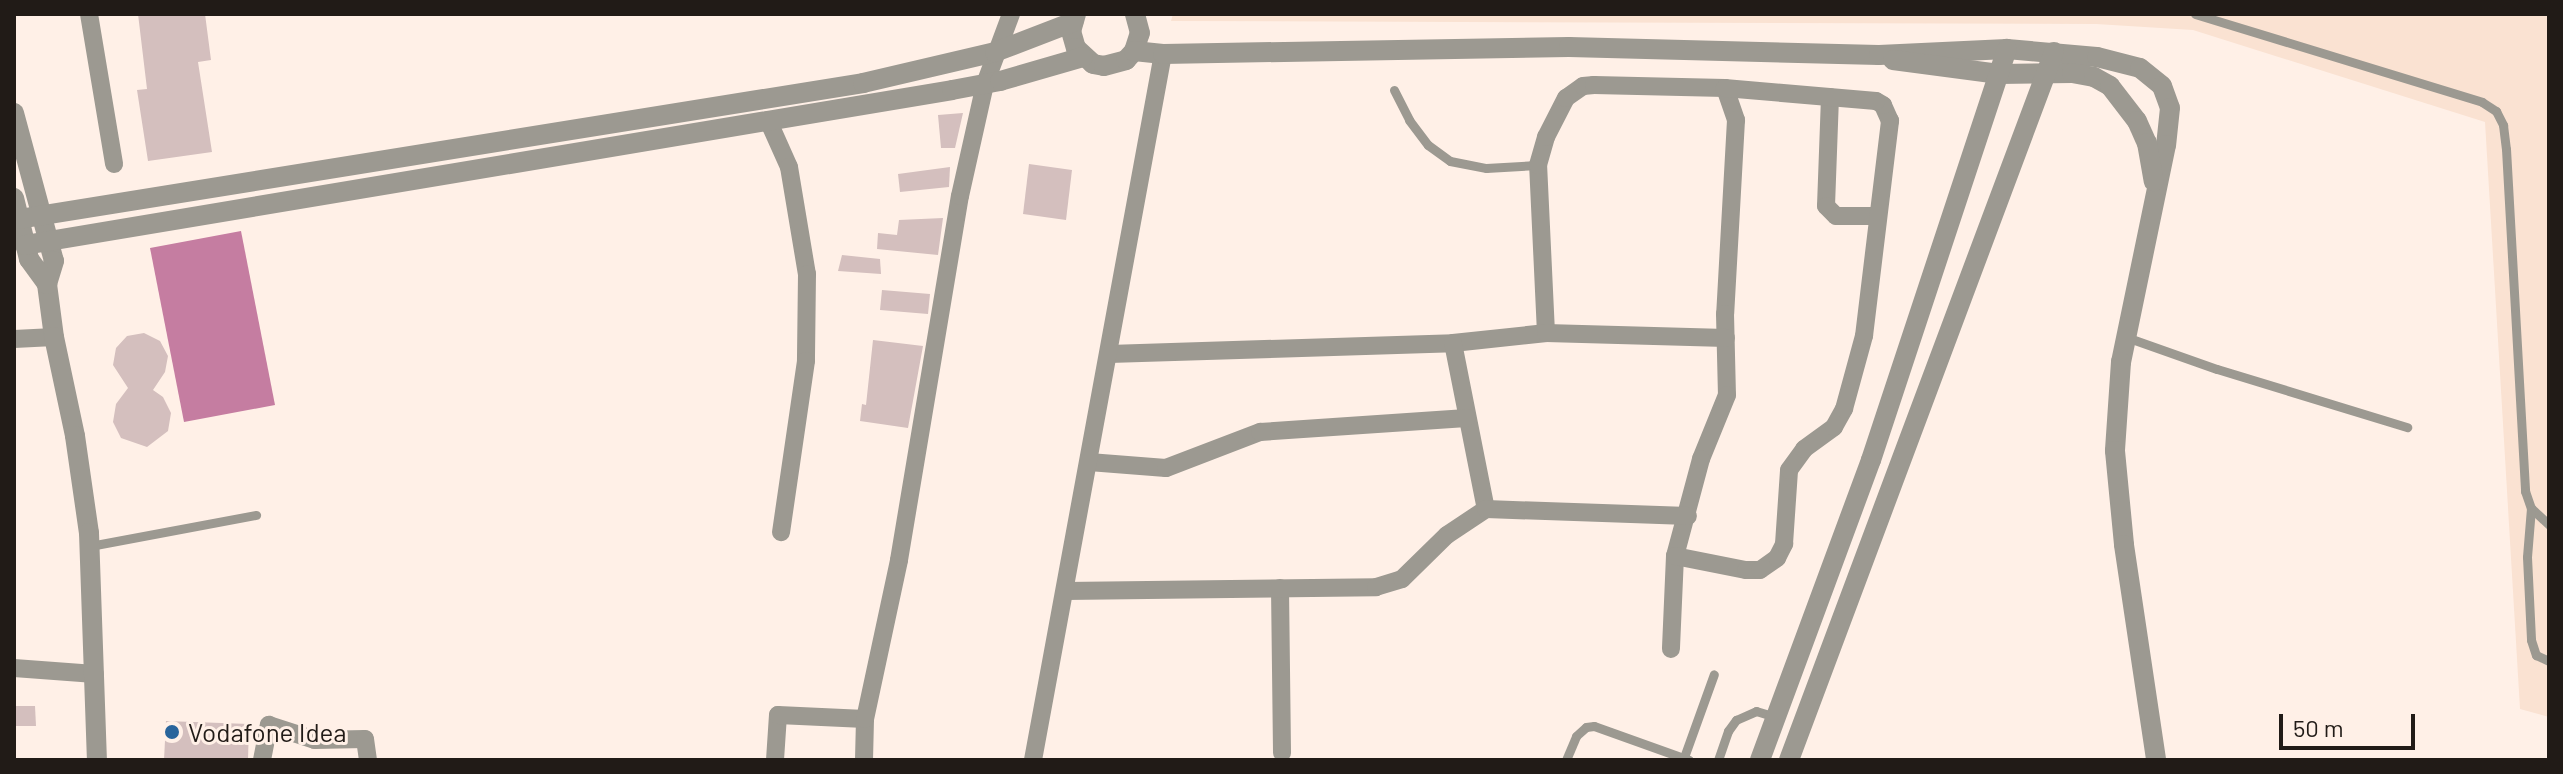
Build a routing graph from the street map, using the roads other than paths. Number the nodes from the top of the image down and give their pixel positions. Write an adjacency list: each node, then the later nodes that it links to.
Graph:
1 (89, 14): 21 (street)
2 (1011, 14): 8 (street)
3 (1135, 14): 7 (street)
4 (2195, 14): 41 (lane)
5 (1074, 18): 8 (street); 12 (street)
6 (2007, 49): 9 (street); 11 (street); 14 (street)
7 (1134, 51): 10 (street); 12 (street)
8 (995, 52): 15 (street); 25 (street)
9 (2054, 52): 13 (street); 23 (street)
10 (1163, 54): 11 (street); 37 (street)
11 (1879, 55): 14 (street)
12 (1083, 57): 15 (street)
13 (2046, 73): 14 (street); 23 (street); 69 (street)
14 (1999, 74): 56 (street)
15 (985, 84): 20 (street); 57 (street)
16 (1725, 88): 18 (street); 22 (street); 34 (street)
17 (1394, 90): 22 (lane)
18 (1830, 97): 26 (street); 26 (street)
19 (14, 113): 25 (street)
20 (768, 120): 28 (street); 46 (street)
21 (114, 164)
22 (1538, 165): 31 (street)
23 (2156, 193): 33 (street)
24 (14, 198): 27 (street)
25 (41, 213): 27 (street); 28 (street)
26 (1878, 216): 48 (street)
27 (19, 219): 29 (street)
28 (48, 239): 29 (street); 30 (street)
29 (25, 245): 30 (street)
30 (47, 284): 32 (street)
31 (1546, 333): 34 (street); 36 (street)
32 (54, 337): 35 (street); 47 (street)
33 (2126, 337): 39 (lane); 70 (street)
34 (1726, 338): 44 (street)
35 (14, 339)
36 (1453, 343): 37 (street); 38 (street)
37 (1109, 354): 40 (street)
38 (1467, 418): 40 (street); 42 (street)
39 (2407, 427)
40 (1089, 462): 50 (street)
41 (2531, 508): 45 (lane); 52 (lane)
42 (1486, 509): 44 (street); 49 (street)
43 (256, 515): 47 (lane)
44 (1688, 516): 48 (street)
45 (2549, 525)
46 (781, 532)
47 (90, 546): 54 (street)
48 (1675, 556): 51 (street)
49 (1280, 588): 50 (street); 58 (street)
50 (1065, 591): 65 (street)
51 (1671, 649)
52 (2549, 661)
53 (14, 668): 54 (street)
54 (95, 674): 60 (street)
55 (1714, 674): 59 (lane)
56 (1776, 717): 67 (lane); 68 (street)
57 (865, 719): 63 (street); 64 (street)
58 (1282, 753)
59 (1685, 759): 66 (lane)
60 (97, 760)
61 (262, 760): 62 (street)
62 (368, 760)
63 (775, 760)
64 (864, 760)
65 (1033, 760)
66 (1566, 760)
67 (1718, 760)
68 (1760, 760)
69 (1789, 760)
70 (2156, 760)

